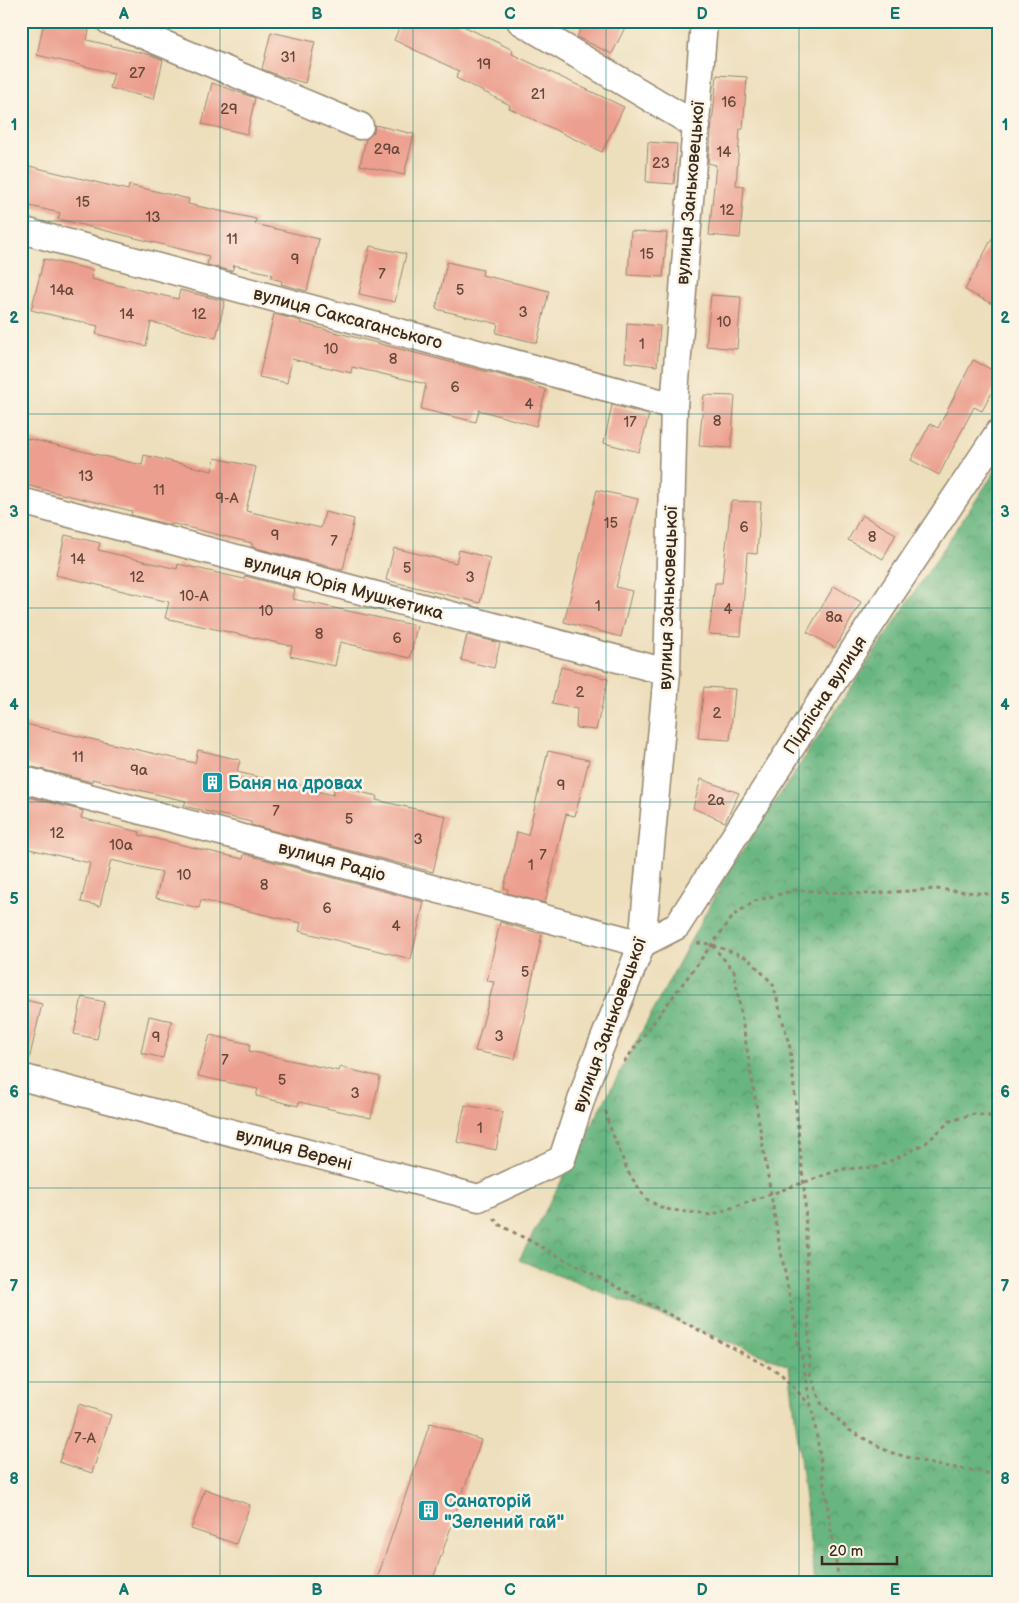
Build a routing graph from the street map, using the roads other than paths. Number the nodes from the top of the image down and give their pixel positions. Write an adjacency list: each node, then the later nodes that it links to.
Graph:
1 (109, 21): 4 (street)
2 (520, 21): 5 (street)
3 (704, 21): 5 (street, вулиця Заньковецької)
4 (360, 126)
5 (696, 126): 7 (street, вулиця Заньковецької)
6 (21, 230): 7 (street, вулиця Саксаганського)
7 (674, 406): 10 (street, вулиця Заньковецької)
8 (998, 433): 12 (street, Підлісна вулиця)
9 (21, 501): 10 (street, вулиця Юрія Мушкетика)
10 (667, 672): 12 (street, вулиця Заньковецької)
11 (21, 778): 12 (street, вулиця Радіо)
12 (642, 944): 14 (street, вулиця Заньковецької)
13 (21, 1077): 14 (street, вулиця Верені)
14 (479, 1198)

